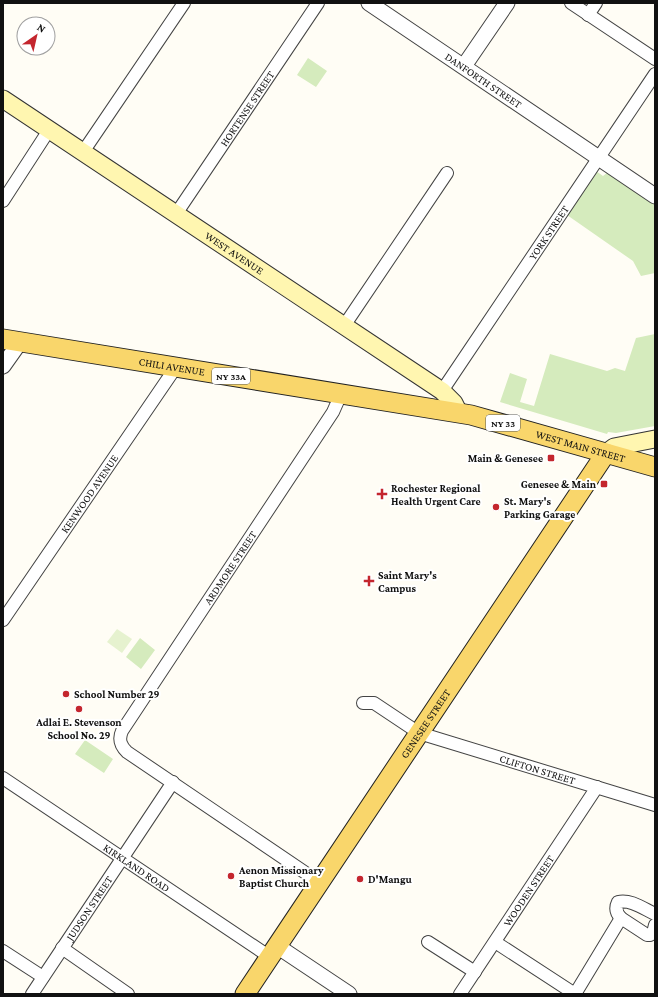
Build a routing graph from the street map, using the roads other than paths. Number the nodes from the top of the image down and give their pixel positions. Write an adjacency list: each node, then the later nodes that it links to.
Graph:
1 (184, 3): 13 (street)
2 (318, 3): 18 (street, HORTENSE STREET)
3 (369, 3): 9 (street, DANFORTH STREET)
4 (506, 3): 9 (street)
5 (571, 3): 7 (street)
6 (596, 3): 7 (street)
7 (588, 15): 8 (street)
8 (655, 59)
9 (464, 66): 14 (street, DANFORTH STREET)
10 (655, 74): 14 (street, YORK STREET)
11 (3, 99): 12 (main road, WEST AVENUE)
12 (49, 130): 13 (main road, WEST AVENUE); 17 (street)
13 (83, 152): 18 (main road, WEST AVENUE)
14 (599, 157): 16 (street, DANFORTH STREET); 23 (street, YORK STREET)
15 (447, 173): 19 (street)
16 (655, 196)
17 (3, 201)
18 (176, 214): 19 (main road, WEST AVENUE)
19 (344, 326): 23 (main road, WEST AVENUE)
20 (11, 340): 21 (street); 22 (main road, CHILI AVENUE / NY 33A)
21 (3, 366)
22 (176, 367): 24 (main road, CHILI AVENUE / NY 33A); 29 (street, KENWOOD AVENUE)
23 (442, 391): 25 (main road, WEST AVENUE)
24 (341, 394): 25 (main road, CHILI AVENUE / NY 33A); 33 (street, ARDMORE STREET)
25 (459, 412): 27 (main road, WEST MAIN STREET / NY 33)
26 (655, 439): 27 (main road)
27 (606, 453): 28 (main road, WEST MAIN STREET / NY 33); 31 (main road, GENESEE STREET)
28 (655, 467)
29 (3, 620)
30 (363, 703): 31 (street, CLIFTON STREET)
31 (419, 732): 34 (street, CLIFTON STREET); 37 (main road, GENESEE STREET)
32 (3, 778): 36 (street, KIRKLAND ROAD)
33 (173, 782): 36 (street, JUDSON STREET); 37 (street)
34 (597, 787): 35 (street, CLIFTON STREET); 42 (street, WOODEN STREET)
35 (655, 804)
36 (123, 858): 43 (street, JUDSON STREET); 45 (street, KIRKLAND ROAD)
37 (319, 882): 45 (main road, GENESEE STREET)
38 (655, 914): 39 (street)
39 (621, 918): 40 (street); 53 (street)
40 (655, 925)
41 (428, 942): 46 (street)
42 (495, 942): 46 (street, WOODEN STREET); 53 (street)
43 (62, 948): 47 (street, JUDSON STREET); 49 (street)
44 (3, 951): 47 (street)
45 (273, 951): 50 (main road, GENESEE STREET); 51 (street)
46 (475, 972): 52 (street, WOODEN STREET)
47 (43, 977): 48 (street, JUDSON STREET)
48 (32, 994)
49 (128, 994)
50 (245, 994)
51 (349, 994)
52 (460, 994)
53 (575, 994)

